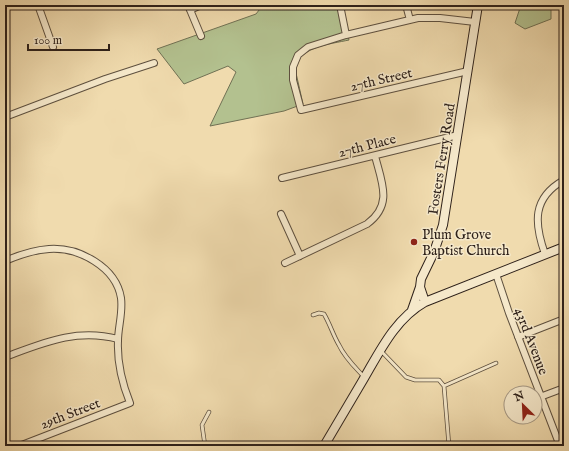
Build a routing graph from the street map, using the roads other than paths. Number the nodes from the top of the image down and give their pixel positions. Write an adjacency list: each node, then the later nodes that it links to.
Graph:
1 (38, 5): 11 (street)
2 (201, 5): 6 (street)
3 (340, 5): 9 (street)
4 (406, 5): 7 (street)
5 (478, 5): 8 (street, Fosters Ferry Road)
6 (189, 7): 10 (street)
7 (410, 20): 8 (street); 9 (street)
8 (475, 22): 13 (street, Fosters Ferry Road)
9 (346, 35): 13 (street, 27th Street)
10 (201, 36)
11 (53, 47)
12 (154, 63): 14 (street)
13 (468, 71): 15 (street, Fosters Ferry Road)
14 (5, 117)
15 (458, 136): 16 (street, 27th Place); 26 (street, Fosters Ferry Road)
16 (375, 156): 17 (street, 27th Place); 22 (street)
17 (282, 178)
18 (564, 180): 21 (street)
19 (281, 214): 22 (street)
20 (564, 247): 21 (street)
21 (546, 254): 25 (street)
22 (300, 256): 24 (street)
23 (5, 261): 32 (street)
24 (285, 263)
25 (496, 274): 27 (street); 31 (street, 43rd Avenue)
26 (420, 287): 27 (street); 28 (street, Fosters Ferry Road)
27 (425, 302): 28 (street)
28 (412, 310): 33 (street)
29 (313, 316): 36 (lane)
30 (564, 319): 31 (street)
31 (518, 337): 37 (street, 43rd Avenue)
32 (118, 339): 34 (street); 43 (street, 29th Street)
33 (380, 350): 36 (street); 38 (lane)
34 (5, 358)
35 (496, 363): 38 (lane)
36 (364, 378): 45 (street)
37 (536, 385)
38 (444, 386): 46 (lane)
39 (564, 388): 40 (street)
40 (543, 396)
41 (543, 404): 47 (street, 43rd Avenue)
42 (209, 412): 44 (lane)
43 (19, 446)
44 (204, 446)
45 (324, 446)
46 (449, 446)
47 (560, 446)

